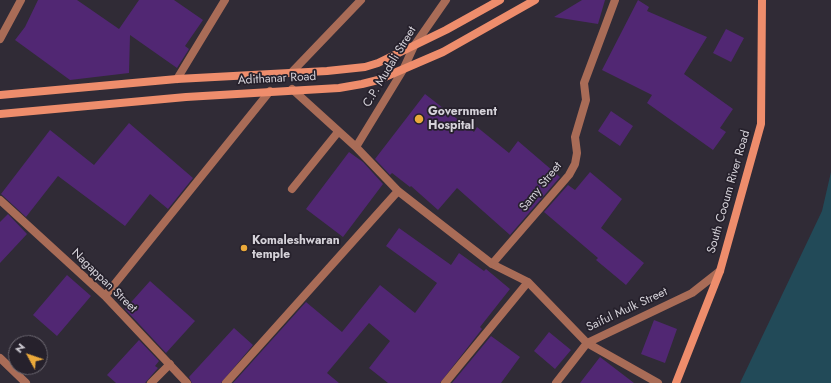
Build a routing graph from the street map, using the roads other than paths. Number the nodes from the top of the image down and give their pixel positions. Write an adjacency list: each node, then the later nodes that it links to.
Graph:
1 (21, 0): 9 (street)
2 (225, 0): 13 (street)
3 (361, 0): 12 (street)
4 (446, 0): 10 (street, C.P. Mudali Street)
5 (500, 0): 10 (main road, Adithanar Road)
6 (535, 0): 11 (main road, Adithanar Road)
7 (615, 0): 23 (street, Samy Street)
8 (762, 0): 24 (main road, South Cooum River Road)
9 (0, 38)
10 (414, 46): 11 (street, C.P. Mudali Street); 12 (main road, Adithanar Road)
11 (403, 70): 14 (main road, Adithanar Road); 19 (street, C.P. Mudali Street)
12 (291, 73): 13 (main road, Adithanar Road)
13 (177, 80): 16 (main road, Adithanar Road)
14 (292, 89): 15 (main road, Adithanar Road); 18 (street)
15 (270, 91): 17 (main road, Adithanar Road); 26 (street)
16 (0, 96)
17 (0, 114)
18 (338, 132): 19 (street); 20 (street)
19 (356, 147): 21 (street)
20 (292, 189)
21 (398, 190): 23 (street); 33 (street)
22 (0, 200): 26 (street, Nagappan Street)
23 (492, 264): 25 (street)
24 (720, 271): 27 (street, Saiful Mulk Street); 37 (main road, South Cooum River Road)
25 (528, 282): 27 (street); 34 (street)
26 (105, 296): 29 (street, Nagappan Street)
27 (587, 343): 35 (street, Saiful Mulk Street); 36 (street)
28 (0, 358): 30 (street)
29 (170, 364): 31 (street); 32 (street, Nagappan Street)
30 (26, 383)
31 (151, 383)
32 (187, 383)
33 (226, 383)
34 (445, 383)
35 (556, 383)
36 (658, 383)
37 (676, 383)

